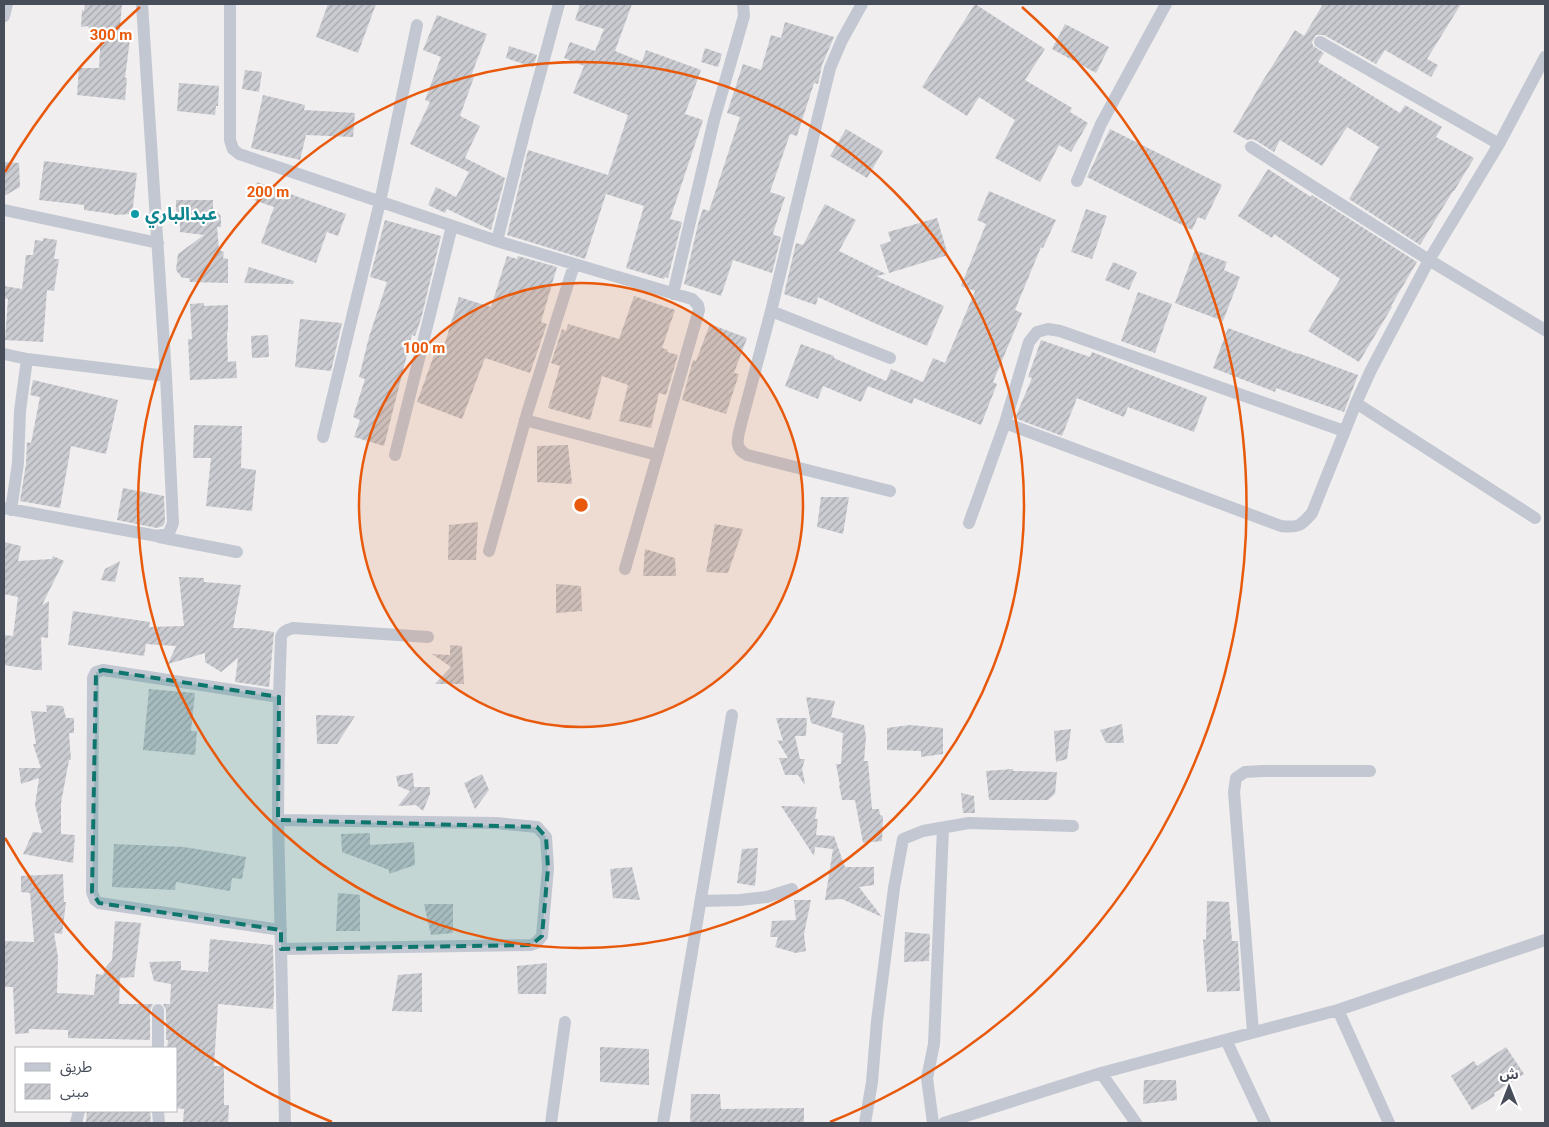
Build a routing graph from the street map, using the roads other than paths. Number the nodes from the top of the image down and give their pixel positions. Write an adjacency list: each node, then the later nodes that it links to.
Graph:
1 (7, 4): 8 (street)
2 (142, 4): 19 (street)
3 (230, 4): 15 (street)
4 (559, 4): 18 (street)
5 (742, 4): 22 (street)
6 (862, 4): 23 (street)
7 (1166, 4): 14 (street)
8 (4, 16)
9 (416, 25): 15 (street)
10 (1320, 42): 12 (street)
11 (1545, 57): 12 (street)
12 (1499, 144): 20 (street)
13 (1251, 147): 20 (street)
14 (1077, 181)
15 (380, 202): 17 (street); 33 (street)
16 (4, 210): 19 (street)
17 (452, 226): 18 (street); 34 (street)
18 (497, 241): 21 (street)
19 (158, 243): 28 (street)
20 (1430, 260): 24 (street); 29 (street)
21 (574, 265): 22 (street); 30 (street)
22 (673, 294): 35 (street)
23 (770, 311): 26 (street); 36 (street)
24 (1545, 330)
25 (4, 354): 27 (street)
26 (890, 358)
27 (28, 359): 28 (street); 37 (street)
28 (166, 376): 40 (street)
29 (1356, 403): 32 (street); 38 (street)
30 (526, 420): 35 (street); 41 (street)
31 (1005, 423): 32 (street); 32 (street); 39 (street)
32 (1344, 431)
33 (322, 436)
34 (395, 455)
35 (657, 456): 43 (street)
36 (890, 491)
37 (7, 509): 40 (street)
38 (1535, 518)
39 (969, 523)
40 (157, 536): 42 (street)
41 (489, 551)
42 (237, 552)
43 (625, 568)
44 (428, 637): 45 (street)
45 (279, 697): 48 (street); 53 (street)
46 (732, 715): 52 (street)
47 (1370, 771): 59 (street)
48 (278, 820): 53 (street); 55 (street)
49 (1073, 826): 50 (street)
50 (943, 828): 66 (street); 67 (street)
51 (792, 889): 52 (street)
52 (702, 901): 65 (street)
53 (281, 930): 55 (street)
54 (1545, 941): 57 (street)
55 (281, 949): 63 (street)
56 (158, 1010): 61 (street)
57 (1338, 1010): 59 (street); 71 (street)
58 (565, 1022): 64 (street)
59 (1253, 1032): 60 (street)
60 (1226, 1040): 62 (street); 70 (street)
61 (158, 1047)
62 (1101, 1073): 68 (street); 69 (street)
63 (285, 1123)
64 (551, 1123)
65 (663, 1123)
66 (865, 1123)
67 (933, 1123)
68 (944, 1123)
69 (1136, 1123)
70 (1265, 1123)
71 (1389, 1123)

